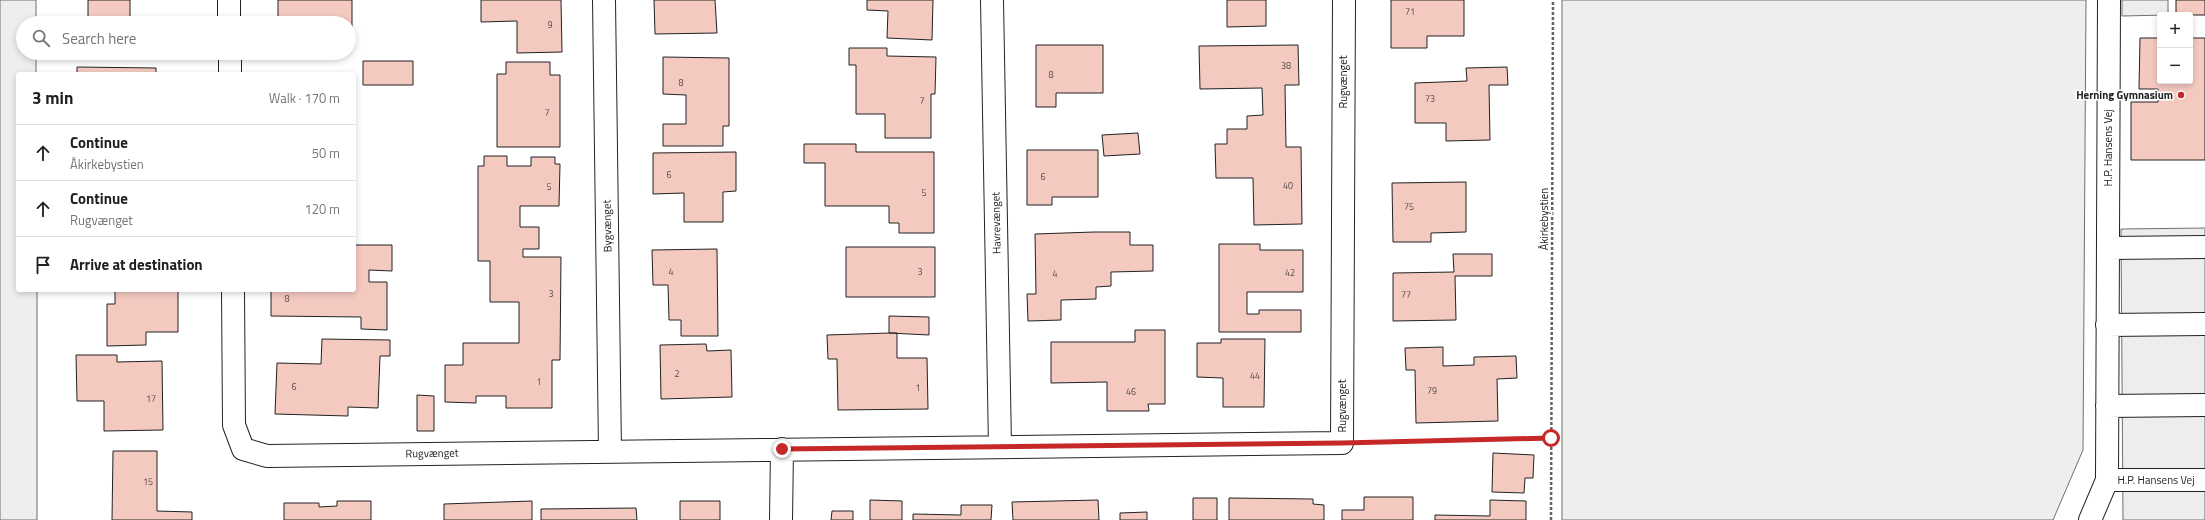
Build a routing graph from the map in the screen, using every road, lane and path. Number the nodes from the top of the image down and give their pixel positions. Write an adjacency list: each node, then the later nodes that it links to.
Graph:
1 (229, 0): 7 (street)
2 (604, 0): 21 (street, Bygvænget)
3 (992, 0): 19 (street, Havrevænget)
4 (1344, 0): 18 (street, Rugvænget)
5 (1553, 0): 17 (path, Åkirkebystien)
6 (2109, 0): 11 (street, H.P. Hansens Vej)
7 (229, 16)
8 (230, 60): 9 (street)
9 (230, 72)
10 (2205, 247): 11 (street)
11 (2108, 248): 14 (street, H.P. Hansens Vej)
12 (233, 292): 21 (street, Rugvænget)
13 (2205, 324): 14 (street)
14 (2108, 325): 16 (street, H.P. Hansens Vej)
15 (2205, 405): 16 (street)
16 (2107, 406): 22 (street, H.P. Hansens Vej)
17 (1551, 438): 18 (path); 25 (path, Åkirkebystien)
18 (1342, 443): 19 (street, Rugvænget)
19 (1000, 446): 20 (street, Rugvænget)
20 (782, 449): 21 (street, Rugvænget); 24 (street)
21 (610, 451)
22 (2107, 480): 23 (street, H.P. Hansens Vej); 26 (street, H.P. Hansens Vej)
23 (2205, 480)
24 (781, 520)
25 (1551, 520)
26 (2090, 520)

